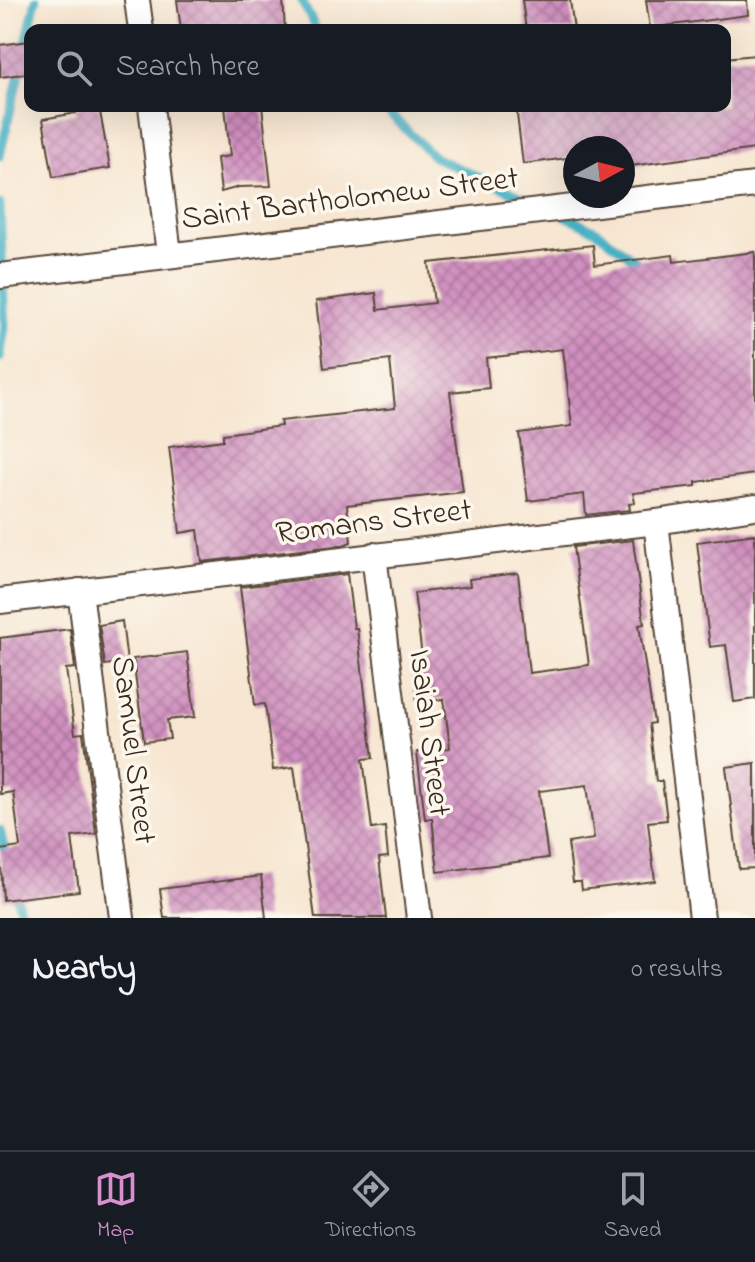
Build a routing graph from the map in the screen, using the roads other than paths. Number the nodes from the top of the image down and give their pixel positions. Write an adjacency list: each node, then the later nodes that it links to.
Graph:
1 (137, 0): 2 (street)
2 (140, 24)
3 (152, 112): 5 (street)
4 (755, 185): 5 (street, Saint Bartholomew Street)
5 (169, 254): 6 (street, Saint Bartholomew Street)
6 (0, 276)
7 (755, 507): 8 (street, Romans Street)
8 (656, 522): 9 (street, Romans Street); 14 (street)
9 (374, 555): 10 (street, Romans Street); 13 (street, Isaiah Street)
10 (80, 591): 11 (street, Romans Street); 12 (street, Samuel Street)
11 (0, 601)
12 (122, 918)
13 (419, 918)
14 (702, 918)

